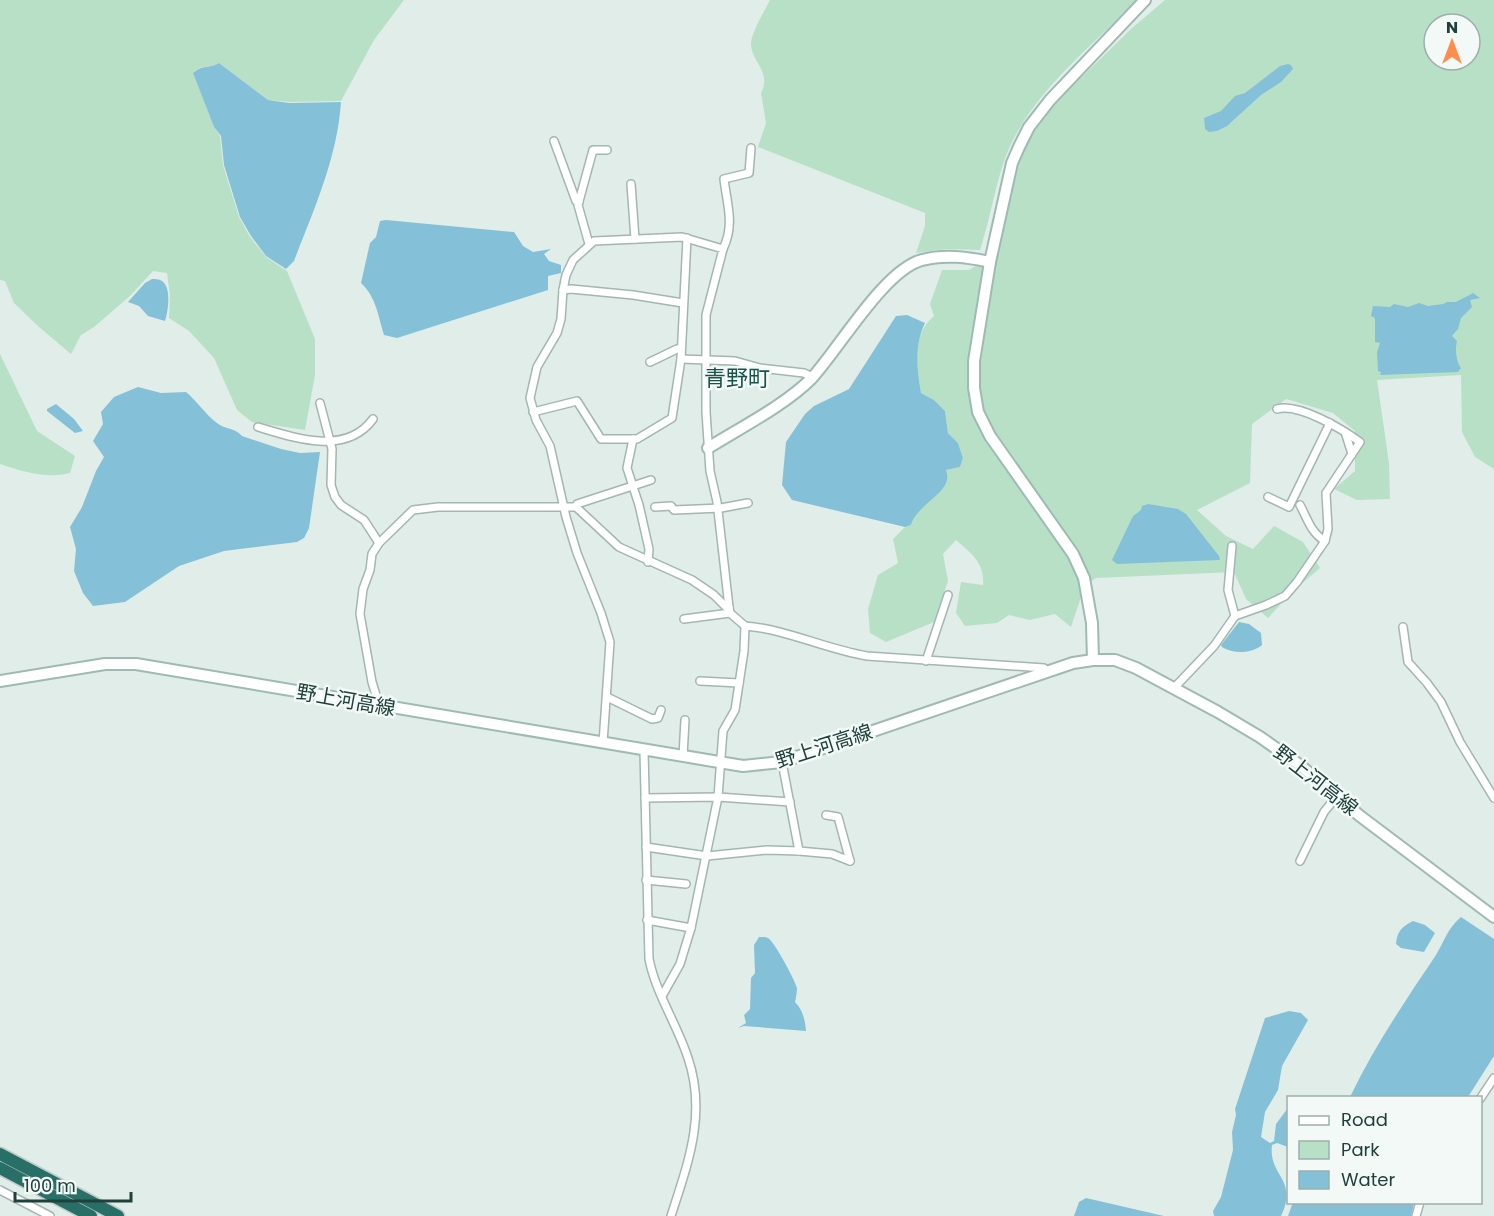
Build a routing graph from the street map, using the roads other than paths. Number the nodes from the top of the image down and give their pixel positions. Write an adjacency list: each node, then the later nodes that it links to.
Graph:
1 (1145, 0): 11 (main road)
2 (554, 141): 6 (street)
3 (752, 148): 10 (street)
4 (607, 150): 6 (street)
5 (631, 184): 8 (street)
6 (579, 202): 9 (street)
7 (687, 238): 8 (street); 10 (street); 13 (street)
8 (635, 239): 9 (street)
9 (589, 244): 12 (street)
10 (723, 249): 16 (street)
11 (990, 262): 18 (main road); 49 (main road)
12 (563, 290): 13 (street); 21 (street)
13 (683, 303): 14 (street)
14 (681, 350): 15 (street); 17 (street)
15 (681, 359): 16 (street); 26 (street)
16 (706, 360): 18 (street); 28 (street)
17 (650, 362)
18 (812, 377): 28 (main road)
19 (320, 403): 27 (street)
20 (1277, 410): 23 (street)
21 (534, 412): 26 (street); 35 (street)
22 (373, 419): 27 (street)
23 (1330, 423): 25 (street); 32 (street)
24 (258, 427): 27 (street)
25 (1345, 432): 29 (street); 29 (street)
26 (633, 440): 31 (street)
27 (330, 443): 40 (street)
28 (708, 448): 38 (street)
29 (1352, 454): 39 (street)
30 (651, 480): 31 (street)
31 (632, 485): 36 (street); 42 (street)
32 (1268, 497)
33 (748, 503): 38 (street)
34 (1300, 505): 39 (street)
35 (564, 506): 36 (street); 40 (street); 56 (street)
36 (576, 507): 42 (street)
37 (655, 507): 38 (street)
38 (717, 508): 44 (street)
39 (1325, 541): 45 (street)
40 (379, 543): 57 (street)
41 (1232, 546): 45 (street)
42 (648, 562): 44 (street)
43 (948, 595): 50 (street)
44 (730, 610): 46 (street); 47 (street)
45 (1235, 616): 55 (street)
46 (684, 619)
47 (745, 626): 50 (street); 54 (street)
48 (1403, 627): 68 (street)
49 (1093, 660): 51 (main road, 野上河高線); 55 (main road, 野上河高線)
50 (926, 661): 51 (street)
51 (1047, 672): 64 (main road, 野上河高線)
52 (0, 681): 57 (main road, 野上河高線)
53 (700, 681): 54 (street)
54 (739, 683): 63 (street)
55 (1174, 688): 65 (main road, 野上河高線)
56 (607, 697): 58 (street); 60 (street)
57 (379, 705): 60 (main road, 野上河高線)
58 (661, 710)
59 (685, 720): 62 (street)
60 (603, 743): 61 (main road, 野上河高線)
61 (644, 751): 62 (main road, 野上河高線); 67 (street)
62 (683, 756): 63 (main road, 野上河高線)
63 (720, 762): 64 (main road, 野上河高線); 66 (street)
64 (782, 762): 69 (street)
65 (1337, 795): 74 (street); 77 (main road, 野上河高線)
66 (718, 797): 67 (street); 69 (street); 73 (street)
67 (645, 798): 71 (street)
68 (1494, 798)
69 (790, 802): 72 (street)
70 (826, 815): 72 (street)
71 (646, 847): 73 (street); 75 (street)
72 (799, 851): 73 (street)
73 (707, 855): 79 (street)
74 (1300, 861)
75 (646, 880): 76 (street); 78 (street)
76 (686, 884)
77 (1494, 917)
78 (647, 920): 79 (street); 80 (street)
79 (691, 928): 80 (street)
80 (662, 996): 89 (street)
81 (1494, 1078): 82 (street)
82 (1482, 1096)
83 (0, 1154): 88 (highway)
84 (0, 1168): 87 (highway)
85 (0, 1190): 86 (street)
86 (50, 1216)
87 (92, 1216)
88 (118, 1216)
89 (671, 1216)

